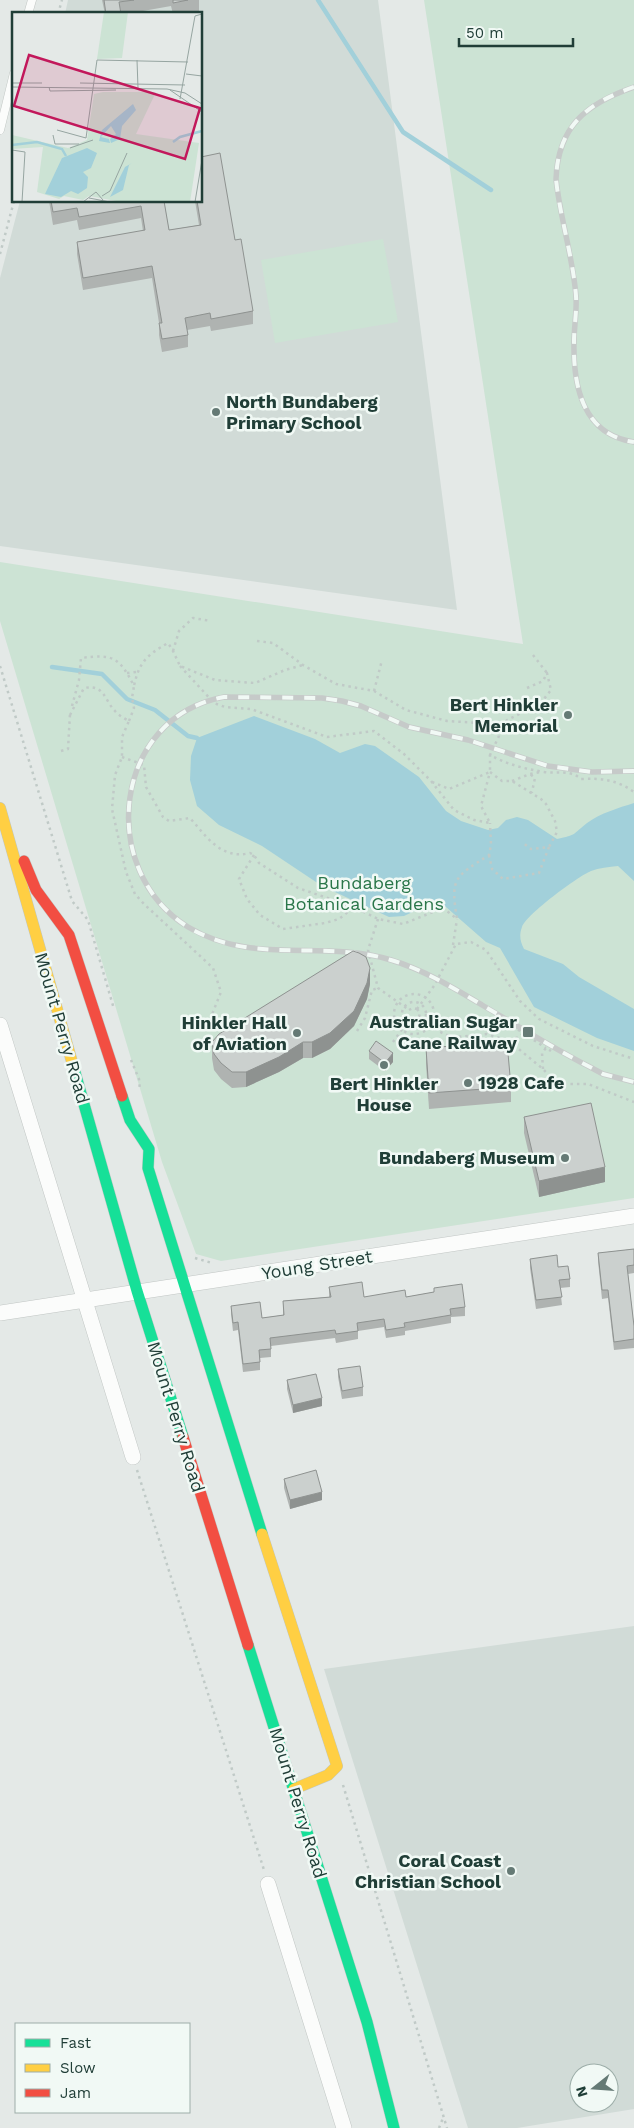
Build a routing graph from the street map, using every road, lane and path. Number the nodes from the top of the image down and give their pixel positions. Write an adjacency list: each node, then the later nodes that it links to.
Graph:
1 (12, 81): 2 (lane)
2 (0, 130)
3 (14, 202): 4 (path)
4 (0, 254)
5 (211, 621): 7 (path)
6 (257, 641): 10 (path)
7 (173, 650): 11 (path); 12 (path)
8 (533, 655): 14 (path)
9 (382, 660): 17 (path)
10 (303, 665): 11 (path); 17 (path)
11 (180, 666): 27 (path)
12 (137, 672): 13 (path); 15 (path)
13 (128, 673): 15 (path); 18 (path)
14 (547, 673): 16 (path); 20 (path)
15 (134, 686): 19 (path)
16 (527, 688)
17 (374, 691): 20 (path)
18 (70, 715): 19 (path); 21 (path)
19 (129, 721): 23 (path)
20 (499, 729): 22 (path)
21 (61, 751)
22 (490, 755): 24 (path); 25 (path)
23 (122, 757): 35 (path); 49 (path)
24 (490, 772): 27 (path); 28 (path); 32 (path)
25 (544, 772): 26 (path); 29 (path)
26 (530, 774): 28 (path); 30 (path)
27 (431, 781): 32 (path)
28 (512, 781): 30 (path)
29 (634, 792)
30 (530, 793): 34 (path)
31 (0, 807): 67 (main road, Mount Perry Road); 68 (main road, Mount Perry Road)
32 (490, 823): 36 (path)
33 (522, 842): 34 (path)
34 (549, 847): 36 (path)
35 (254, 855): 37 (path); 37 (path)
36 (489, 855): 39 (path)
37 (354, 907): 38 (path)
38 (378, 919): 39 (path); 41 (path)
39 (457, 919): 40 (path)
40 (450, 954): 42 (path); 63 (path)
41 (378, 988): 43 (path); 57 (path)
42 (425, 998): 43 (path); 44 (path); 54 (path)
43 (398, 1002): 45 (path); 56 (path)
44 (421, 1004): 45 (path); 46 (path); 51 (path)
45 (404, 1006): 47 (path); 52 (path)
46 (418, 1009): 47 (path); 48 (path)
47 (409, 1010): 50 (path)
48 (419, 1017): 50 (path); 51 (path)
49 (211, 1018)
50 (410, 1018): 52 (path)
51 (424, 1021): 52 (path); 54 (path)
52 (407, 1024): 56 (path)
53 (0, 1025): 69 (street)
54 (430, 1025): 56 (path); 59 (path)
55 (511, 1025): 58 (path)
56 (402, 1030): 60 (path)
57 (357, 1031)
58 (523, 1033): 59 (path); 61 (path)
59 (509, 1041): 64 (path)
60 (394, 1042)
61 (546, 1048): 62 (path); 64 (path)
62 (551, 1051)
63 (634, 1059)
64 (543, 1069): 65 (path)
65 (634, 1102)
66 (634, 1216): 67 (street, Young Street)
67 (185, 1286): 68 (street, Young Street); 72 (main road, Mount Perry Road)
68 (137, 1291): 69 (street, Young Street); 73 (main road, Mount Perry Road)
69 (83, 1300): 70 (street, Young Street); 71 (street)
70 (0, 1313)
71 (133, 1456): 74 (path)
72 (337, 1766): 73 (main road); 77 (path)
73 (294, 1789): 75 (main road, Mount Perry Road)
74 (268, 1884): 78 (street)
75 (367, 2022): 76 (main road); 79 (main road)
76 (401, 2110)
77 (444, 2116): 80 (path); 81 (path)
78 (344, 2128)
79 (394, 2128)
80 (439, 2128)
81 (447, 2128)

